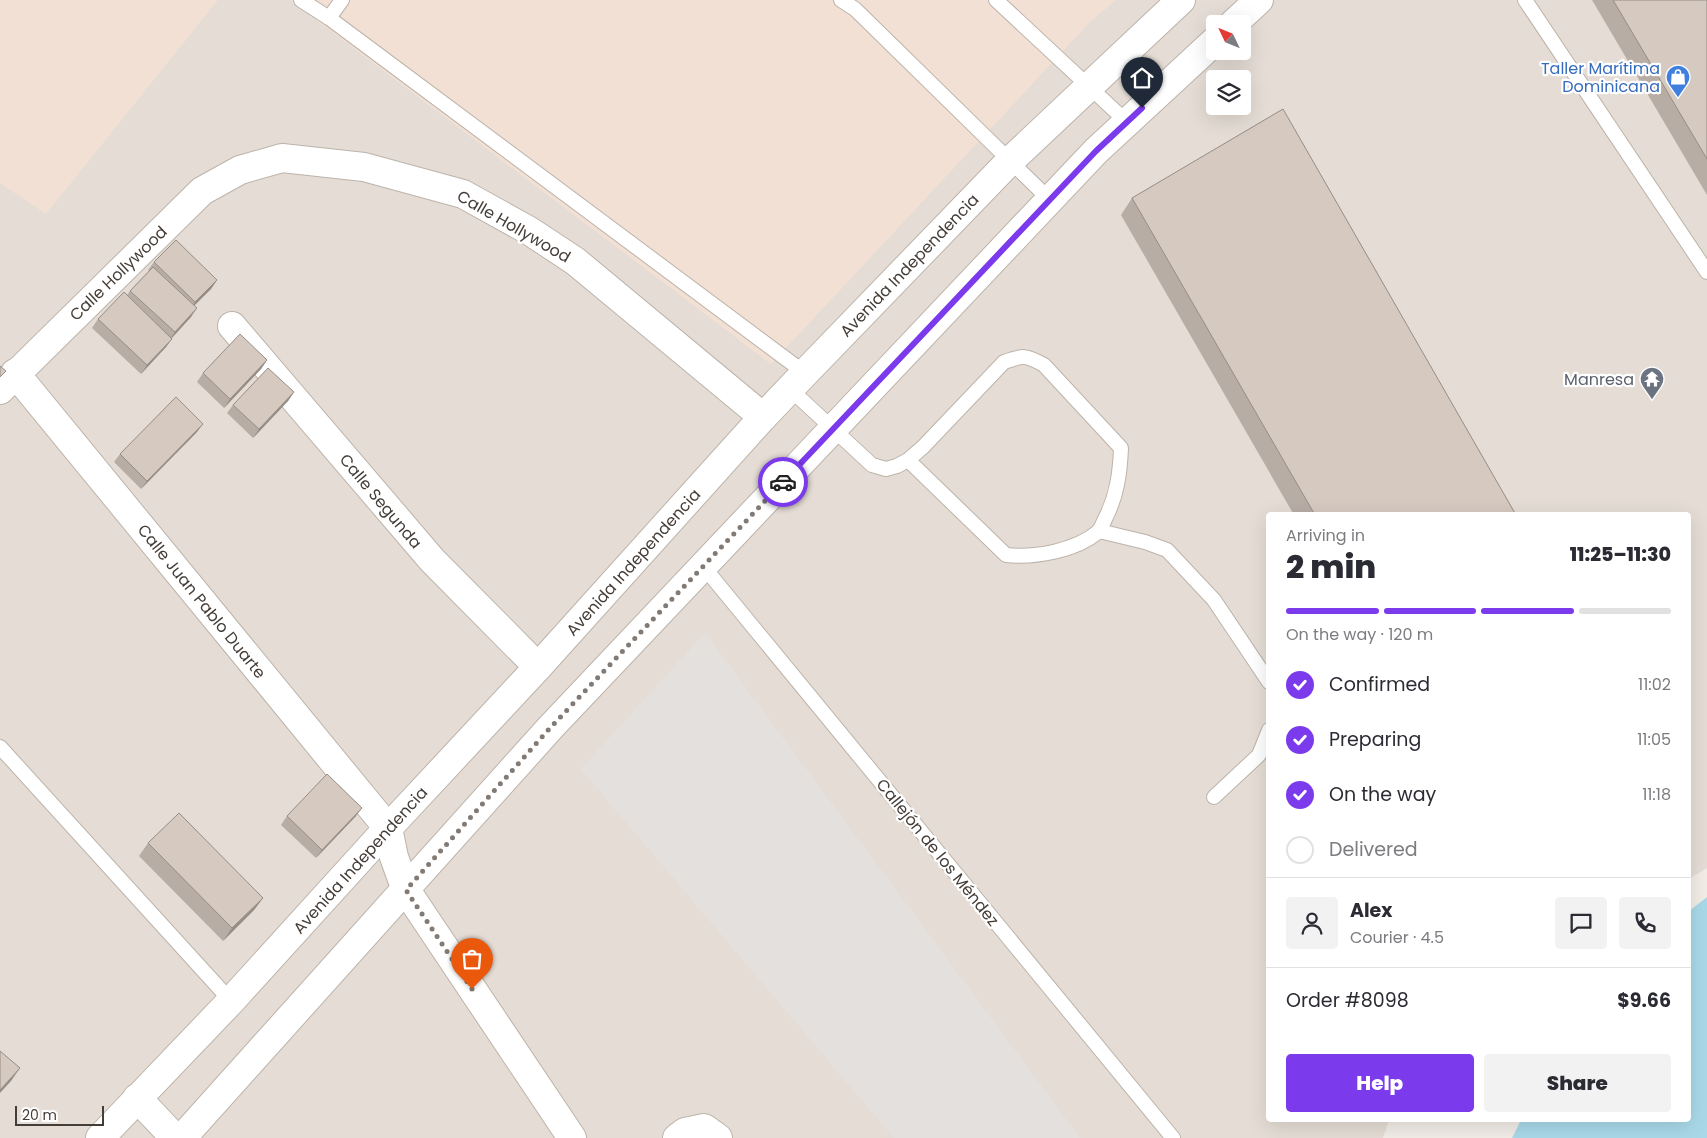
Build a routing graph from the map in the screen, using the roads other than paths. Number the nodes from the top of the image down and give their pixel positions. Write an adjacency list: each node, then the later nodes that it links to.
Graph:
1 (301, 0): 10 (lane)
2 (342, 0): 10 (lane)
3 (841, 0): 8 (lane)
4 (1181, 0): 12 (street, Avenida Independencia)
5 (1259, 0): 9 (street)
6 (1526, 0): 16 (lane)
7 (1001, 2): 12 (lane)
8 (855, 5): 14 (lane)
9 (1243, 15)
10 (329, 18): 18 (lane)
11 (1206, 49): 13 (street)
12 (1088, 86): 13 (lane); 14 (street, Avenida Independencia)
13 (1127, 122): 15 (street)
14 (1010, 161): 15 (lane); 18 (street, Avenida Independencia)
15 (1050, 200): 21 (street)
16 (1707, 272)
17 (232, 326): 25 (street, Calle Segunda)
18 (798, 381): 20 (street, Avenida Independencia); 21 (lane)
19 (8, 382): 20 (street, Calle Hollywood); 30 (street, Calle Juan Pablo Duarte)
20 (763, 417): 25 (street, Avenida Independencia)
21 (833, 429): 22 (lane); 24 (street)
22 (908, 460): 23 (lane); 23 (lane)
23 (1099, 531): 26 (lane)
24 (703, 566): 31 (street); 40 (lane, Callejón de los Méndez)
25 (538, 667): 30 (street, Avenida Independencia)
26 (1266, 678)
27 (1266, 738): 29 (lane)
28 (0, 747): 32 (lane)
29 (1214, 797)
30 (388, 828): 31 (street); 32 (street, Avenida Independencia)
31 (406, 890): 36 (street); 37 (street)
32 (232, 1001): 33 (street, Avenida Independencia)
33 (136, 1098): 34 (street, Avenida Independencia); 35 (street)
34 (100, 1138)
35 (175, 1138)
36 (182, 1138)
37 (572, 1138)
38 (677, 1138): 39 (street)
39 (718, 1138)
40 (1173, 1138)

